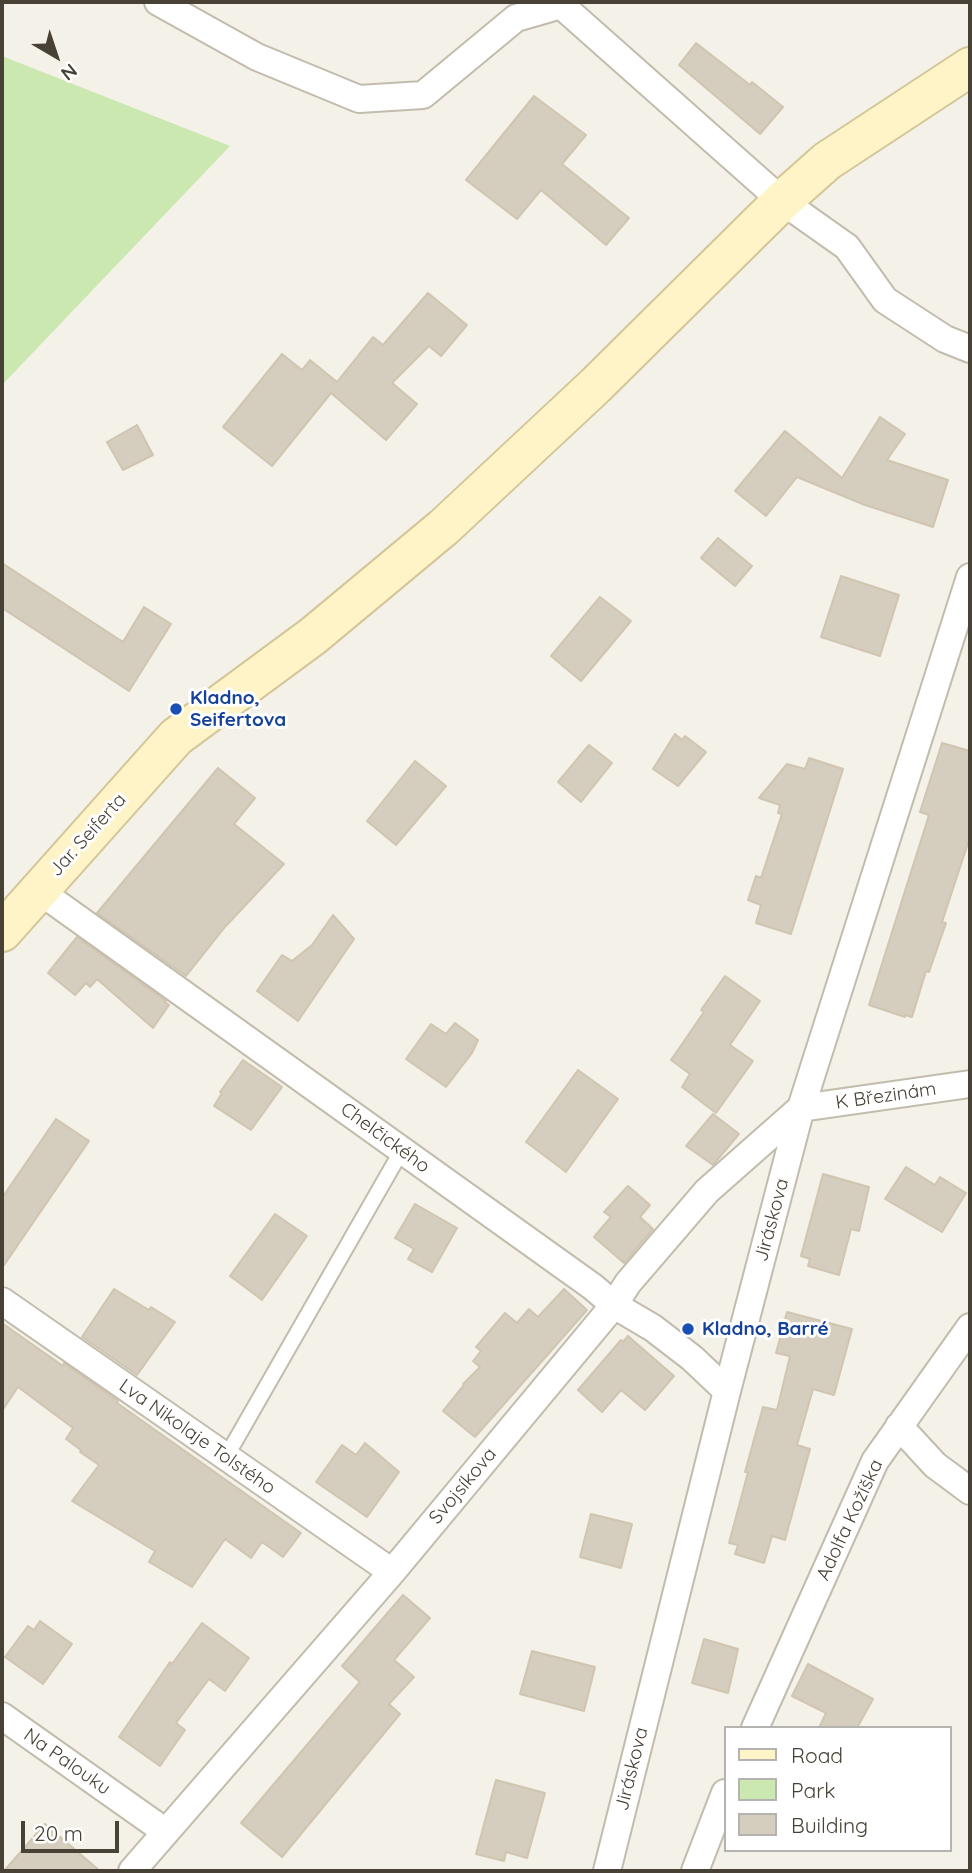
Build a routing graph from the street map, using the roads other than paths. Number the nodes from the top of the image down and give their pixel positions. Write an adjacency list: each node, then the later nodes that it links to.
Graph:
1 (158, 2): 3 (street)
2 (970, 66): 3 (street, Jar. Seiferta)
3 (782, 201): 4 (street); 6 (street, Jar. Seiferta)
4 (970, 349)
5 (970, 578): 9 (street, Jiráskova)
6 (38, 890): 7 (street, Jar. Seiferta); 10 (street, Chelčického)
7 (2, 932)
8 (970, 1084): 9 (street, K Březinám)
9 (801, 1108): 12 (street, Svojsíkova); 14 (street, Jiráskova)
10 (402, 1150): 12 (street, Chelčického); 16 (lane)
11 (2, 1301): 16 (street, Lva Nikolaje Tolstého)
12 (614, 1305): 14 (street, Chelčického); 18 (street, Svojsíkova)
13 (970, 1327): 15 (street, Adolfa Kožíška)
14 (727, 1391): 24 (street, Jiráskova)
15 (899, 1426): 17 (street); 20 (street, Adolfa Kožíška)
16 (226, 1457): 18 (street, Lva Nikolaje Tolstého)
17 (970, 1491)
18 (392, 1572): 22 (street, Svojsíkova)
19 (2, 1716): 22 (street, Na Palouku)
20 (756, 1726)
21 (724, 1796): 25 (street)
22 (166, 1832): 23 (street, Svojsíkova)
23 (132, 1871)
24 (607, 1871)
25 (695, 1871)

